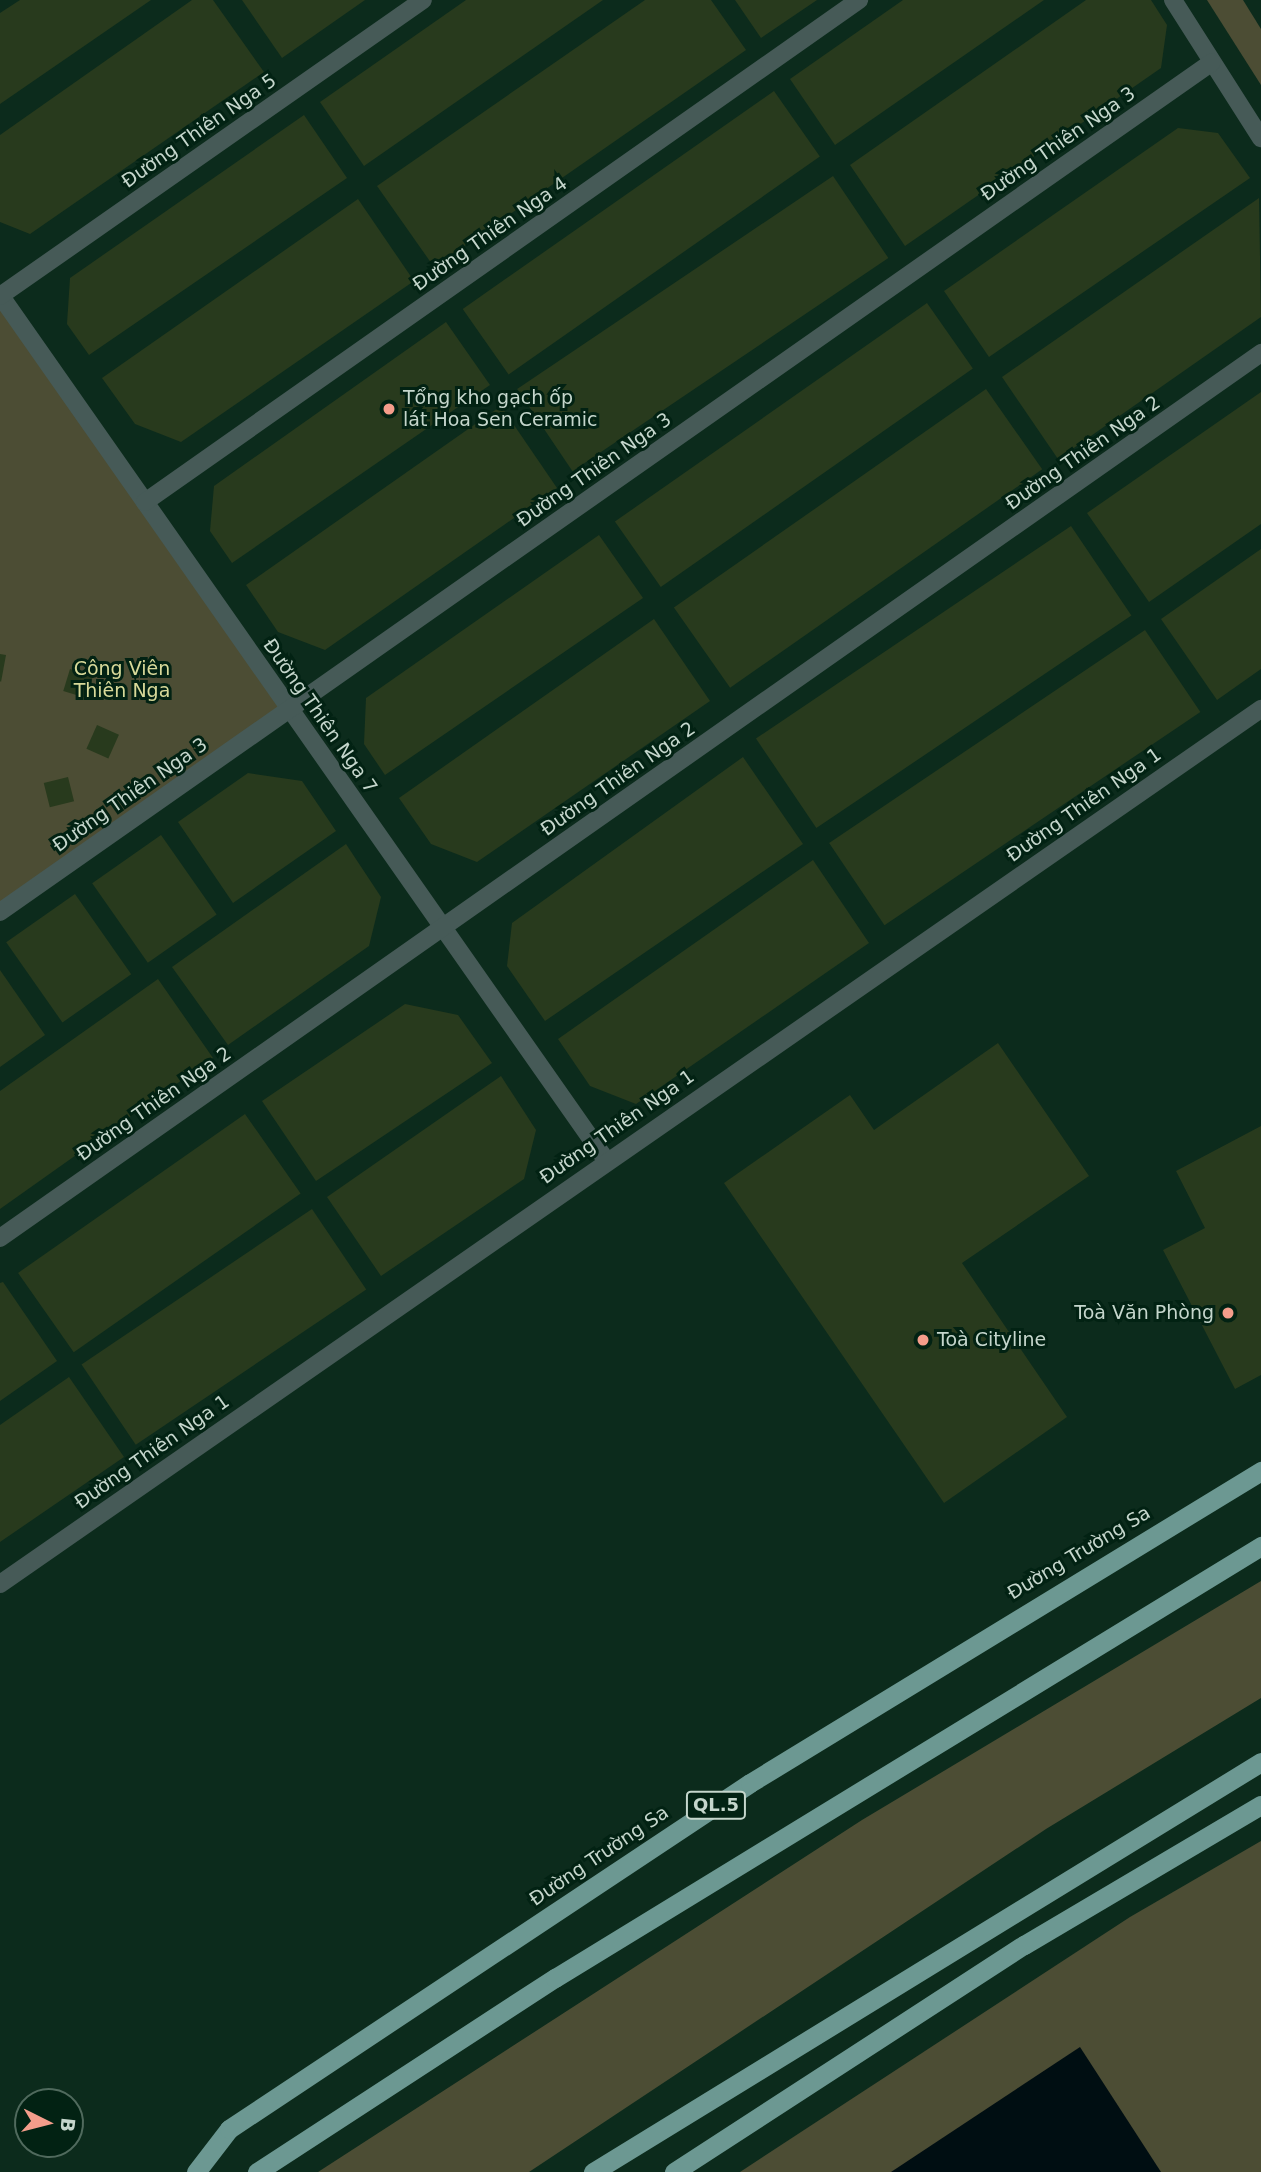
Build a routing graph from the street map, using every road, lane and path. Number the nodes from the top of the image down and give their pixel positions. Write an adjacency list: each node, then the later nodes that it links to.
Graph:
1 (423, 0): 6 (street, Đường Thiên Nga 5)
2 (859, 0): 8 (street, Đường Thiên Nga 4)
3 (1172, 0): 4 (street)
4 (1212, 62): 5 (street); 9 (street, Đường Thiên Nga 3)
5 (1261, 138)
6 (0, 295): 8 (street, Đường Thiên Nga 7)
7 (1261, 353): 12 (street, Đường Thiên Nga 2)
8 (145, 502): 9 (street, Đường Thiên Nga 7)
9 (290, 709): 11 (street, Đường Thiên Nga 3); 12 (street, Đường Thiên Nga 7)
10 (1261, 709): 13 (street, Đường Thiên Nga 1)
11 (0, 912)
12 (443, 928): 13 (street, Đường Thiên Nga 7); 14 (street, Đường Thiên Nga 2)
13 (606, 1160): 17 (street, Đường Thiên Nga 1)
14 (0, 1238)
15 (1261, 1471): 20 (highway, Đường Trường Sa / QL.5)
16 (1261, 1546): 21 (highway)
17 (0, 1584)
18 (1261, 1762): 22 (highway)
19 (1261, 1805): 23 (highway)
20 (197, 2172)
21 (257, 2172)
22 (593, 2172)
23 (674, 2172)

